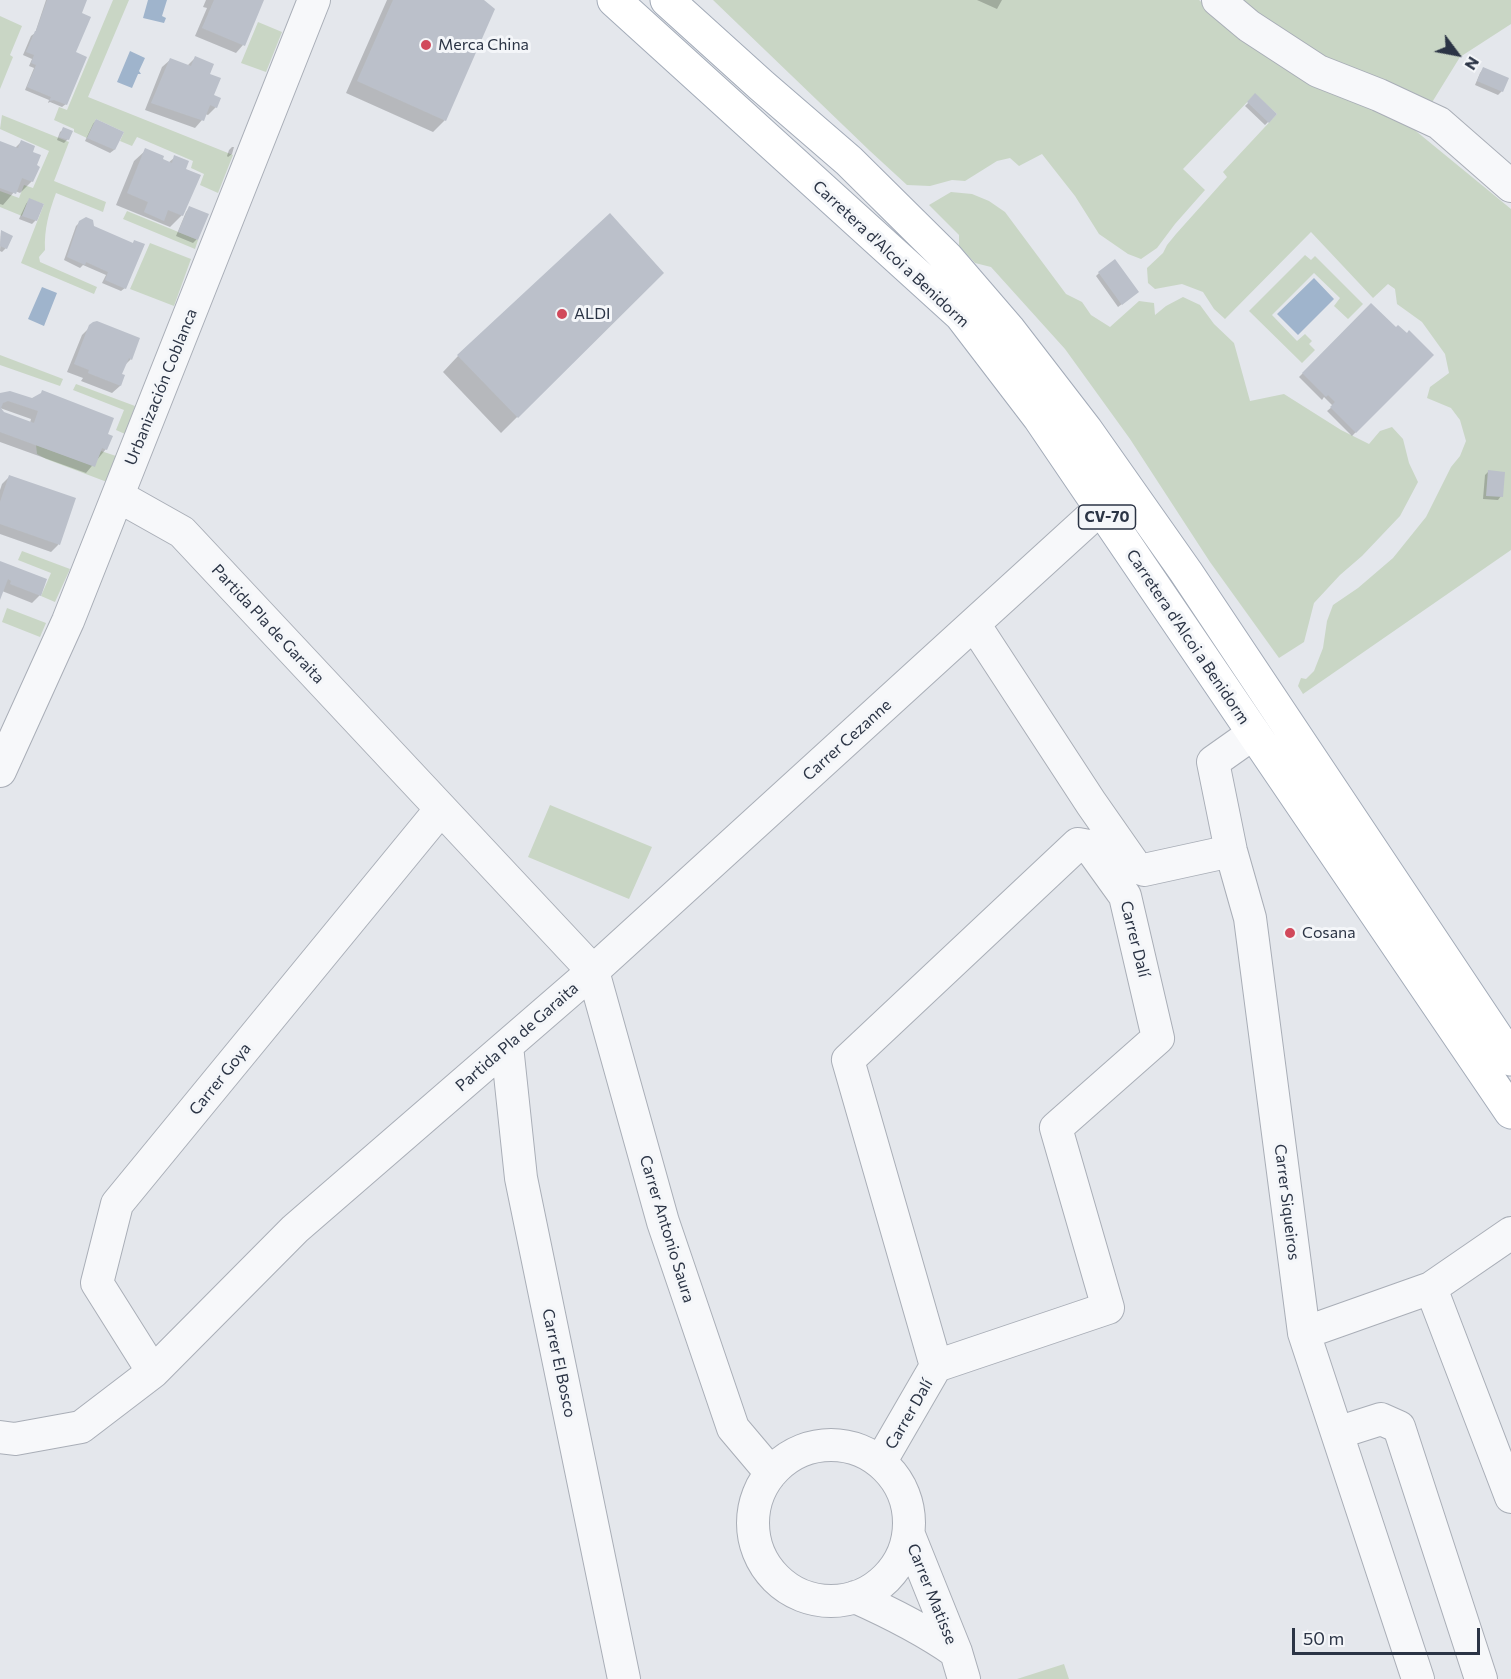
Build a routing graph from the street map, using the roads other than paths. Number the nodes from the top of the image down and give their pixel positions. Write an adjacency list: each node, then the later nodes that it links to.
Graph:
1 (314, 0): 6 (street, Urbanización Coblanca)
2 (614, 0): 7 (main road, Carretera d'Alcoi a Benidorm / CV-70)
3 (667, 0): 15 (main road, Carretera d'Alcoi a Benidorm / CV-70)
4 (1218, 0): 5 (street)
5 (1511, 186)
6 (118, 496): 10 (street, Urbanización Coblanca); 11 (street, Partida Pla de Garaita)
7 (1101, 508): 8 (street, Carrer Cezanne); 9 (main road, Carretera d'Alcoi a Benidorm / CV-70)
8 (974, 624): 12 (street); 13 (street, Carrer Cezanne)
9 (1254, 733): 12 (street, Carrer Siqueiros); 16 (main road, Carretera d'Alcoi a Benidorm / CV-70)
10 (0, 771)
11 (441, 809): 13 (street, Partida Pla de Garaita); 21 (street, Carrer Goya)
12 (1231, 851): 19 (street, Carrer Siqueiros)
13 (593, 971): 14 (street, Partida Pla de Garaita); 25 (street, Carrer Antonio Saura)
14 (507, 1046): 21 (street, Partida Pla de Garaita); 30 (street, Carrer El Bosco)
15 (1511, 1059)
16 (1511, 1112)
17 (1511, 1233): 18 (street)
18 (1431, 1288): 19 (street); 26 (street)
19 (1304, 1333): 22 (street, Carrer Siqueiros)
20 (936, 1366): 20 (street, Carrer Dalí); 24 (street, Carrer Dalí)
21 (153, 1372): 23 (street, Partida Pla de Garaita)
22 (1337, 1433): 31 (street, Carrer Siqueiros); 32 (street)
23 (0, 1437)
24 (881, 1461): 25 (street); 27 (street)
25 (771, 1473): 28 (street)
26 (1511, 1497)
27 (909, 1536): 28 (street); 29 (street, Carrer Matisse)
28 (855, 1597): 29 (street, Carrer Matisse)
29 (960, 1665)
30 (624, 1679)
31 (1418, 1679)
32 (1481, 1679)

